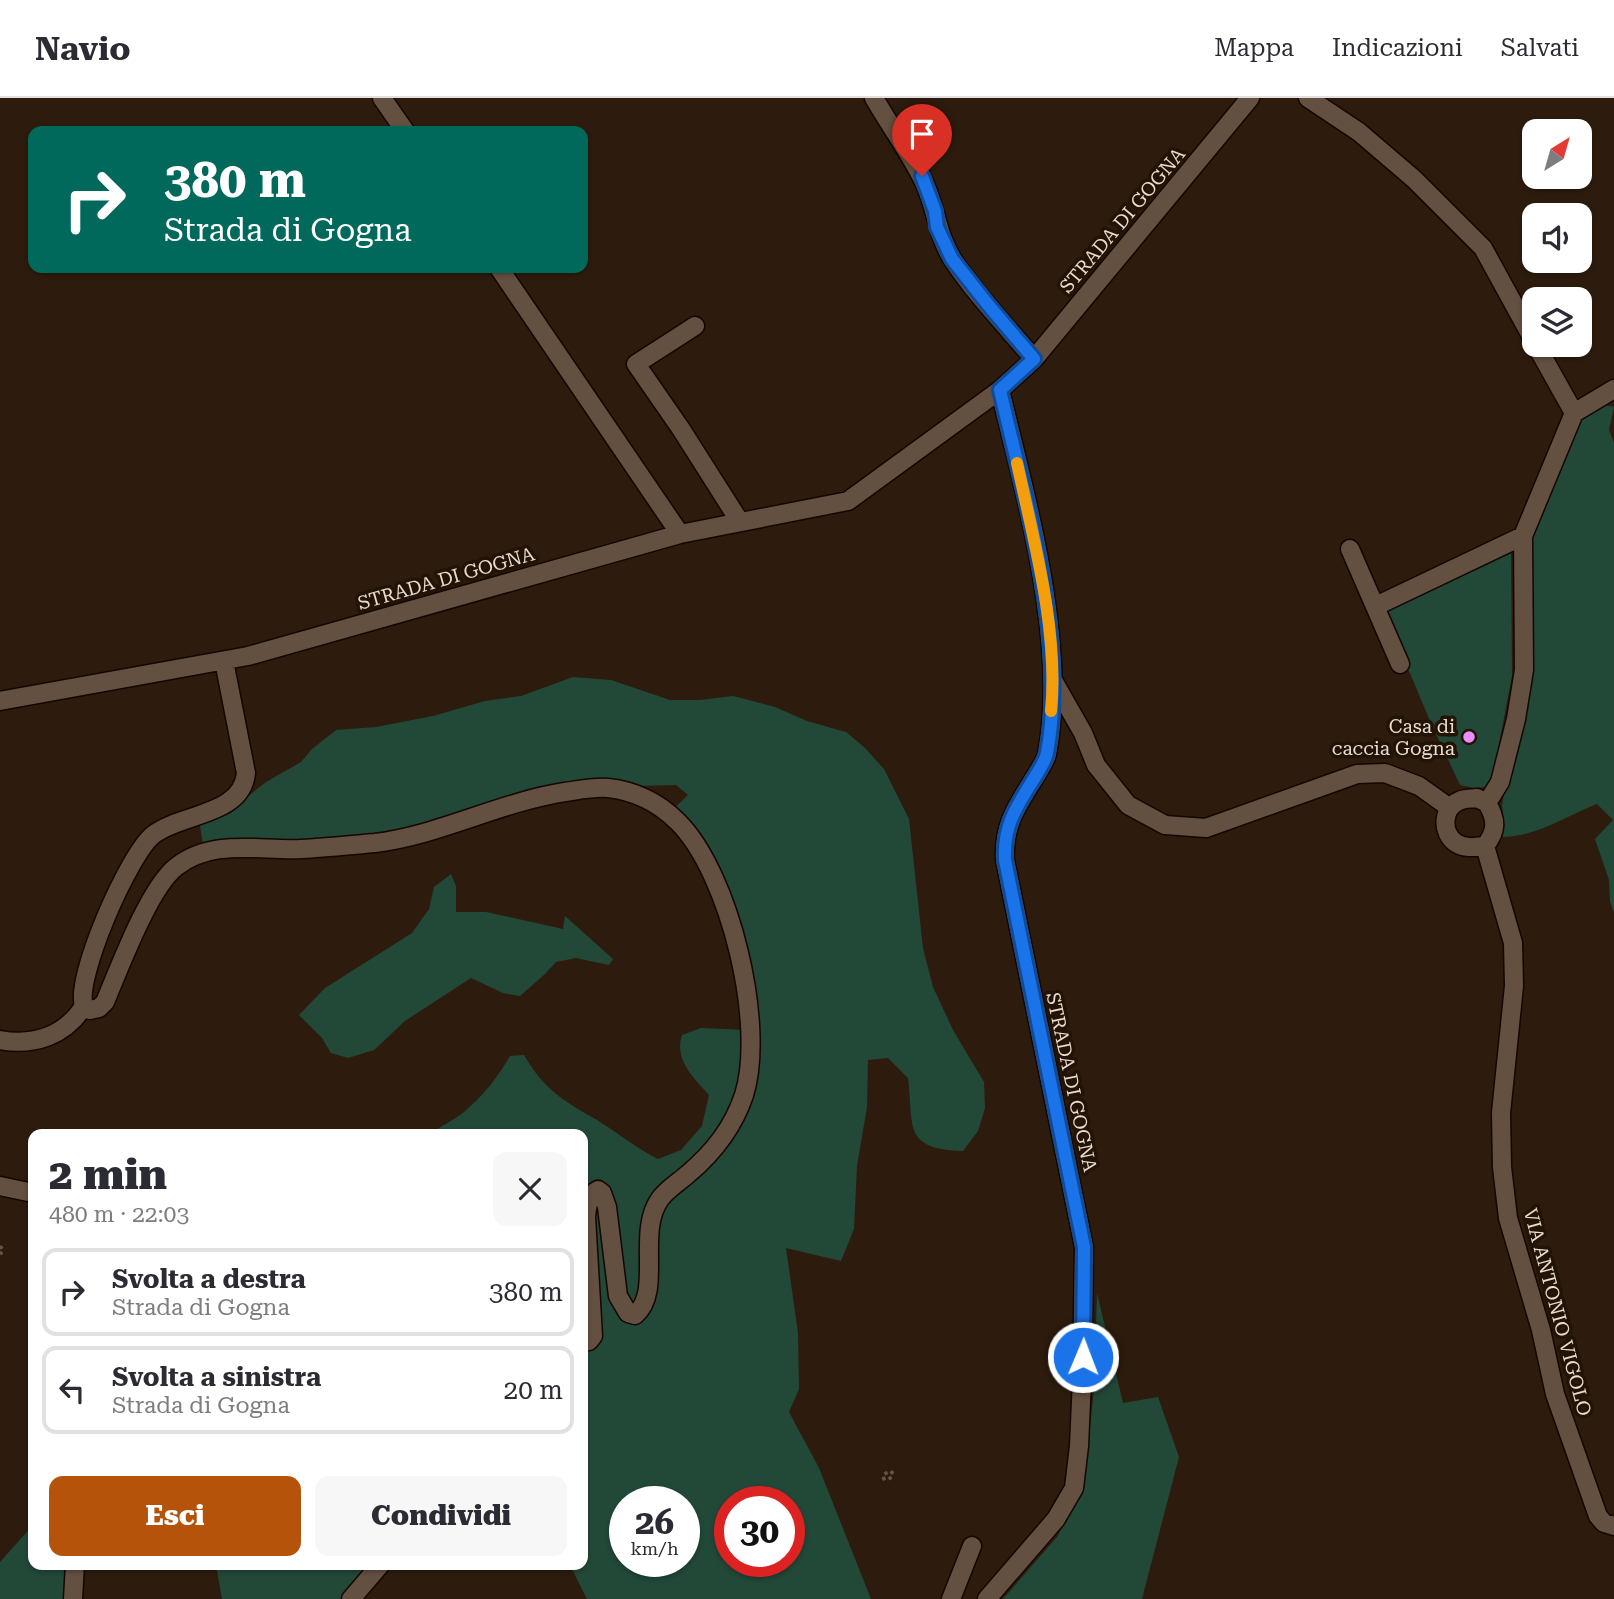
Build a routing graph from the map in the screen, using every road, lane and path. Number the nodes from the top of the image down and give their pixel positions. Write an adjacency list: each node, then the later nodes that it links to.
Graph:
1 (382, 98): 5 (street)
2 (874, 98): 10 (street)
3 (1308, 98): 7 (street)
4 (1242, 102): 10 (street, STRADA DI GOGNA)
5 (402, 126)
6 (502, 273): 15 (street)
7 (1522, 320)
8 (695, 326): 14 (street)
9 (1542, 357): 13 (street)
10 (1034, 359): 12 (street, STRADA DI GOGNA)
11 (1614, 389): 13 (street)
12 (1000, 390): 14 (street, STRADA DI GOGNA); 21 (street, STRADA DI GOGNA)
13 (1574, 413): 16 (street)
14 (740, 522): 15 (street, STRADA DI GOGNA)
15 (680, 534): 19 (street, STRADA DI GOGNA)
16 (1523, 536): 18 (street); 23 (street)
17 (1350, 550): 18 (street)
18 (1376, 606): 20 (street)
19 (224, 661): 22 (street, STRADA DI GOGNA); 28 (street)
20 (1400, 664)
21 (1054, 682): 24 (street, STRADA DI GOGNA); 44 (street, STRADA DI GOGNA)
22 (0, 701)
23 (1488, 803): 24 (street); 26 (street, VIA ANTONIO VIGOLO)
24 (1450, 808): 26 (street)
25 (402, 838): 27 (street); 28 (street); 32 (street)
26 (1485, 846): 37 (street, VIA ANTONIO VIGOLO)
27 (383, 851)
28 (84, 1006): 29 (street)
29 (0, 1040)
30 (0, 1186): 31 (street)
31 (28, 1192)
32 (588, 1202)
33 (0, 1246): 35 (path)
34 (588, 1251): 36 (street)
35 (0, 1254)
36 (588, 1341)
37 (1614, 1526)
38 (972, 1546): 43 (street)
39 (75, 1570): 41 (street)
40 (376, 1570): 42 (street)
41 (73, 1599)
42 (351, 1599)
43 (951, 1599)
44 (987, 1599)

